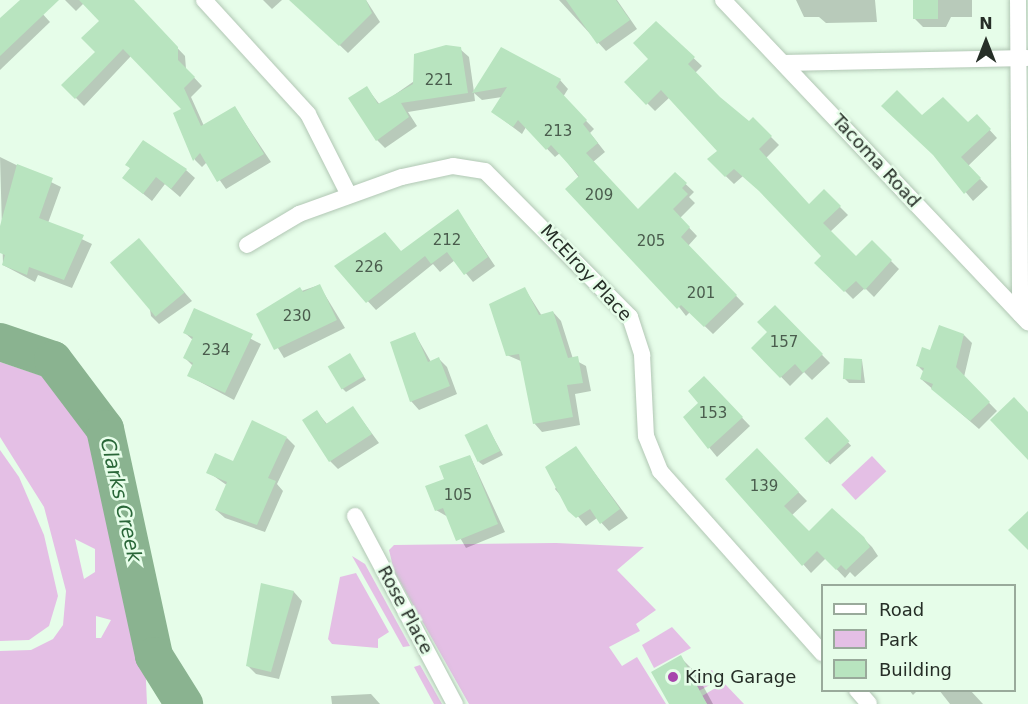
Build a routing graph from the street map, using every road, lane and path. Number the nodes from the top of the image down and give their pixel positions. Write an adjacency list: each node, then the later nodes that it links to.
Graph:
1 (204, 0): 6 (street)
2 (723, 0): 5 (street, Tacoma Road)
3 (1018, 0): 4 (street)
4 (1023, 58): 5 (street); 8 (street)
5 (783, 63): 8 (street, Tacoma Road)
6 (349, 195): 7 (street, McElroy Place); 10 (street, McElroy Place)
7 (247, 245)
8 (1024, 319)
9 (355, 516): 12 (street, Rose Place)
10 (821, 652)
11 (859, 692): 13 (street)
12 (455, 704)
13 (869, 704)

